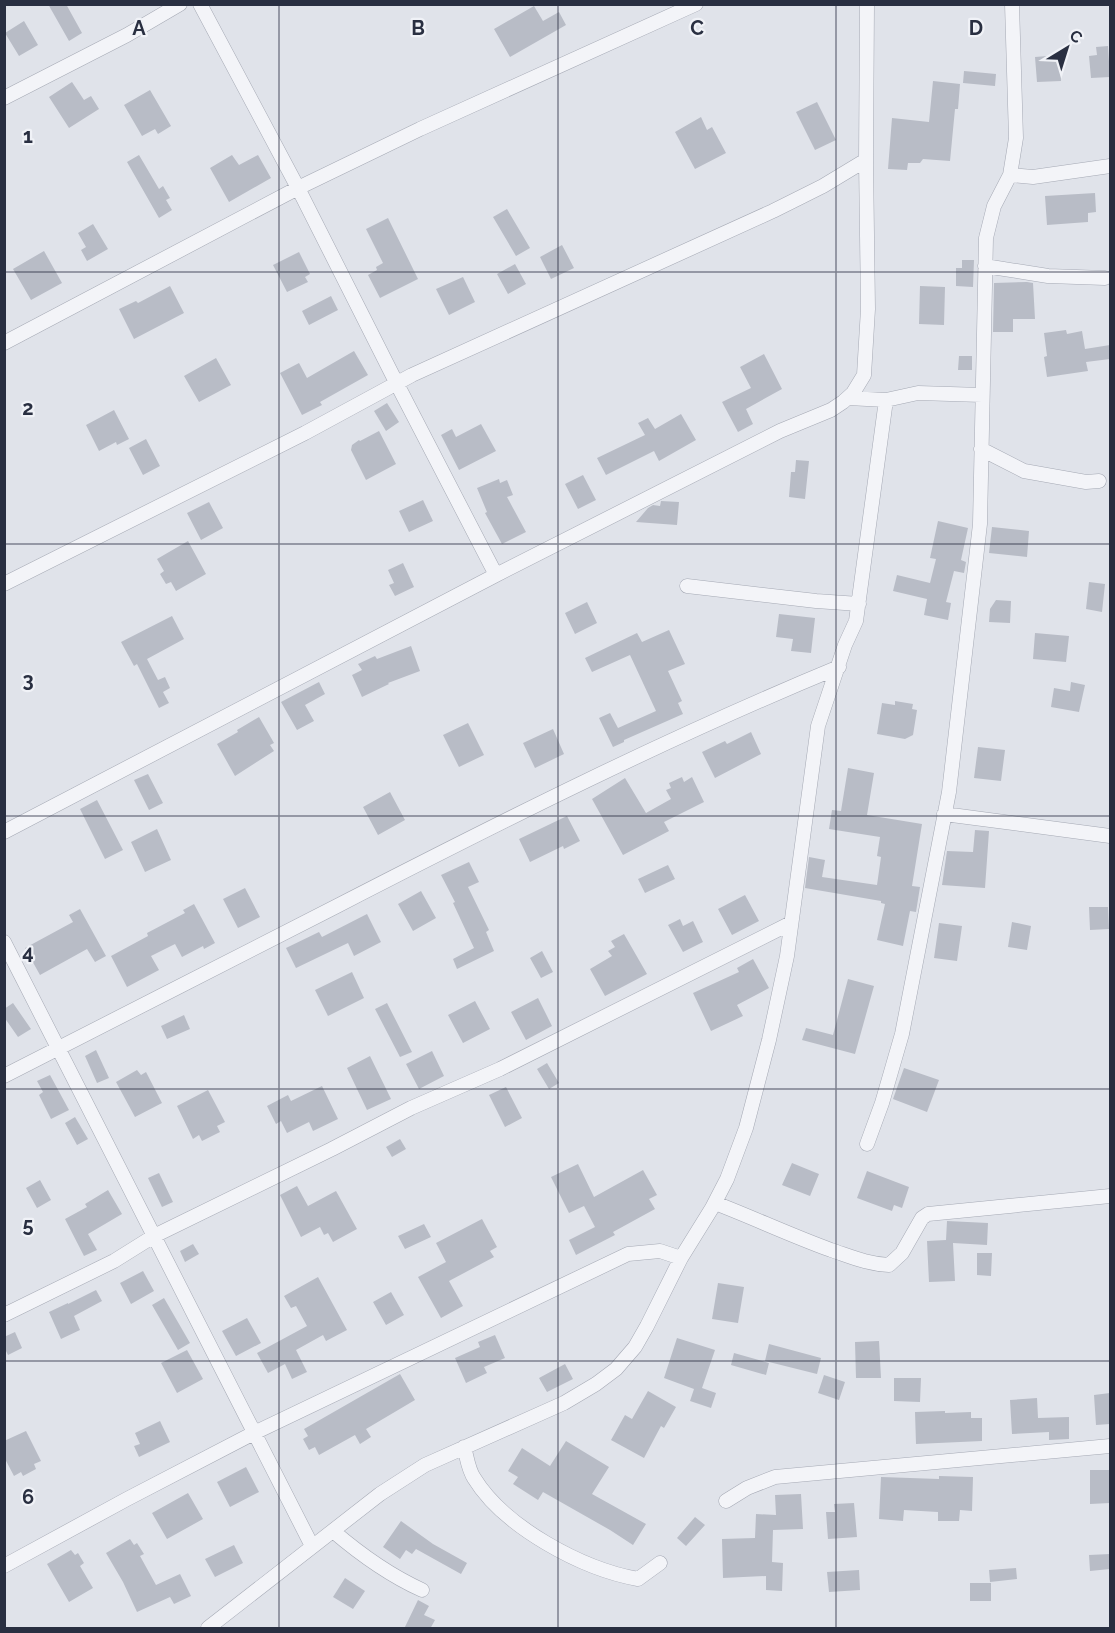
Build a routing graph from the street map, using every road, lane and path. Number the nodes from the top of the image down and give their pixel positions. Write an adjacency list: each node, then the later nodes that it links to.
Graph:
1 (180, 4): 6 (street)
2 (200, 4): 10 (street)
3 (696, 4): 10 (street)
4 (867, 4): 7 (street)
5 (1012, 4): 9 (street)
6 (4, 98)
7 (866, 160): 14 (street); 16 (street)
8 (1110, 166): 9 (street)
9 (1010, 175): 11 (street)
10 (298, 188): 13 (street); 14 (street)
11 (985, 266): 12 (street); 15 (street)
12 (1106, 279)
13 (4, 342)
14 (397, 384): 20 (street); 21 (street)
15 (982, 395): 17 (street); 18 (street)
16 (848, 398): 17 (street); 20 (street)
17 (886, 400): 23 (street)
18 (981, 449): 19 (street); 25 (street)
19 (1099, 481)
20 (496, 574): 26 (street)
21 (4, 584)
22 (687, 586): 23 (street)
23 (859, 604): 24 (street)
24 (839, 667): 28 (street); 30 (street)
25 (944, 814): 27 (street); 32 (street)
26 (4, 832)
27 (1110, 836)
28 (791, 923): 34 (street); 35 (street)
29 (4, 942): 30 (street)
30 (59, 1048): 31 (street); 35 (street)
31 (4, 1076)
32 (867, 1144)
33 (1110, 1196): 34 (street)
34 (715, 1203): 36 (street)
35 (154, 1236): 37 (street); 38 (street)
36 (681, 1258): 38 (street); 40 (street)
37 (4, 1315)
38 (254, 1433): 43 (street); 45 (street)
39 (1110, 1446): 41 (street)
40 (464, 1447): 42 (street); 44 (street)
41 (726, 1501)
42 (333, 1532): 43 (street); 46 (street)
43 (312, 1546): 47 (street)
44 (660, 1563)
45 (4, 1566)
46 (422, 1590)
47 (208, 1629)

